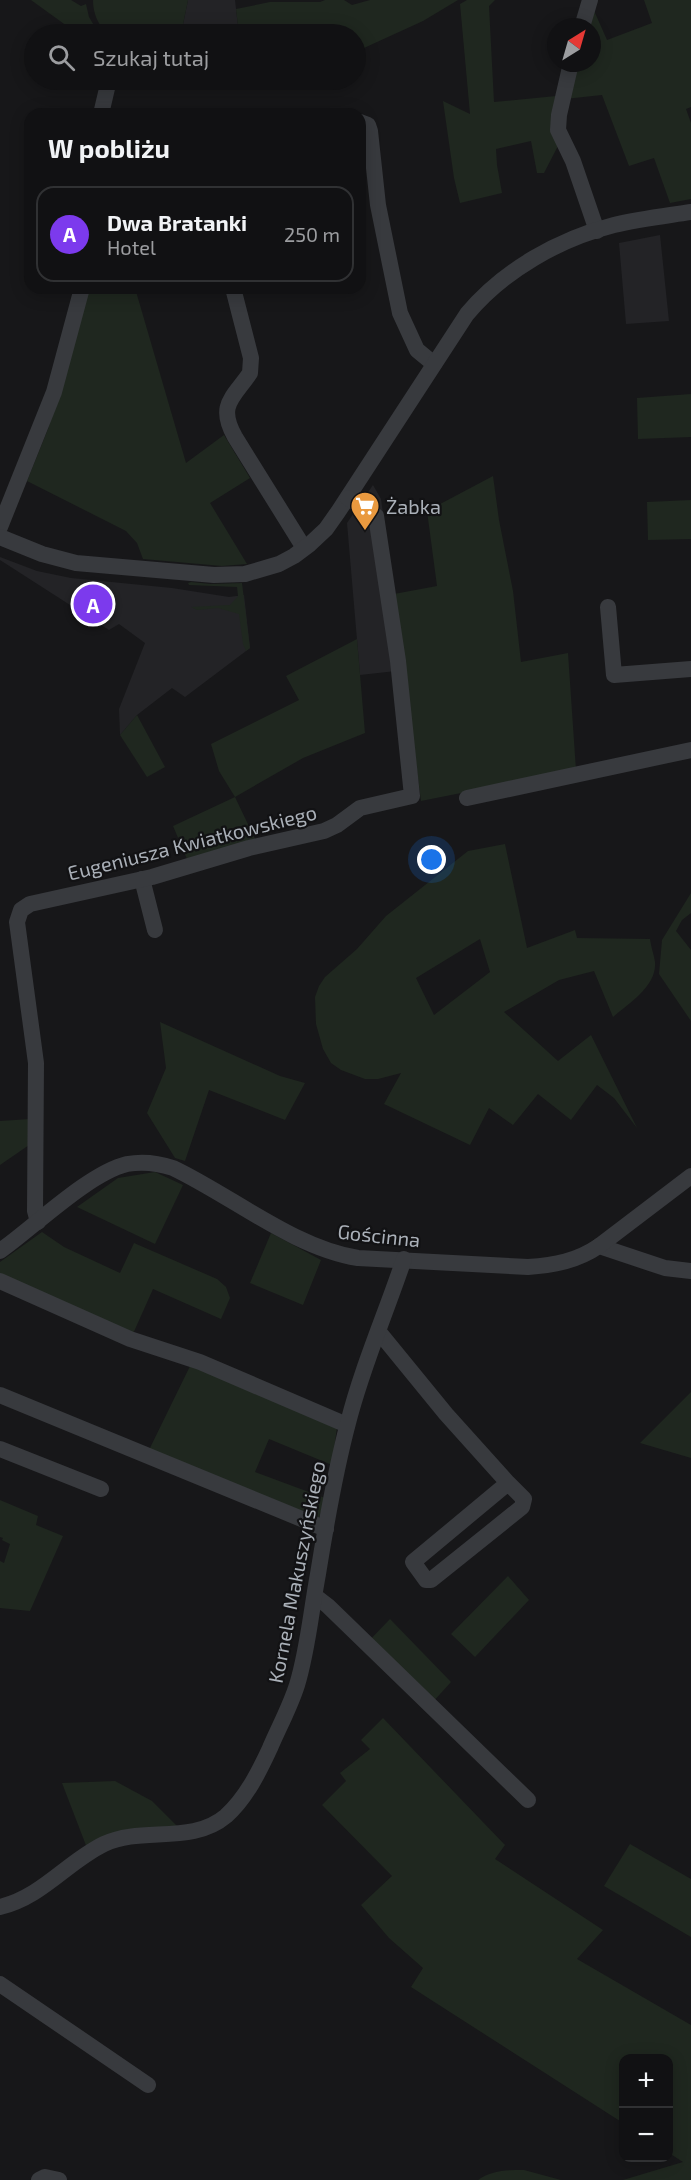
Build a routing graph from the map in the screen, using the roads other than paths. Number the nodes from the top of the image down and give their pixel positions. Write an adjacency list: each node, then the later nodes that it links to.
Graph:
1 (590, 0): 2 (street)
2 (585, 18)
3 (570, 72): 8 (street)
4 (107, 90): 5 (street)
5 (102, 108)
6 (366, 124): 11 (street)
7 (691, 212): 8 (street)
8 (597, 231): 11 (street)
9 (80, 294): 13 (street)
10 (234, 294): 15 (street)
11 (434, 364): 12 (street)
12 (348, 498): 15 (street); 20 (street, Eugeniusza Kwiatkowskiego)
13 (0, 527)
14 (0, 537): 15 (street)
15 (304, 548)
16 (608, 607): 17 (street)
17 (691, 669)
18 (691, 750): 19 (street)
19 (467, 798)
20 (142, 879): 21 (street); 23 (street, Eugeniusza Kwiatkowskiego)
21 (155, 930)
22 (691, 1176): 24 (street, Gościnna)
23 (38, 1222): 25 (street, Gościnna); 26 (street, Gościnna)
24 (599, 1246): 26 (street, Gościnna); 27 (street)
25 (0, 1251)
26 (404, 1260): 29 (street, Kornela Makuszyńskiego)
27 (691, 1271)
28 (0, 1281): 31 (street)
29 (379, 1332): 31 (street, Kornela Makuszyńskiego); 33 (street)
30 (0, 1395): 35 (street)
31 (347, 1425): 35 (street, Kornela Makuszyńskiego)
32 (0, 1449): 34 (street)
33 (508, 1483): 33 (street)
34 (101, 1489)
35 (326, 1529): 36 (street, Kornela Makuszyńskiego)
36 (315, 1596): 37 (street); 38 (street, Kornela Makuszyńskiego)
37 (528, 1800)
38 (0, 1907)
39 (0, 1984): 40 (street)
40 (148, 2085)
41 (39, 2180): 42 (street)
42 (59, 2180)

